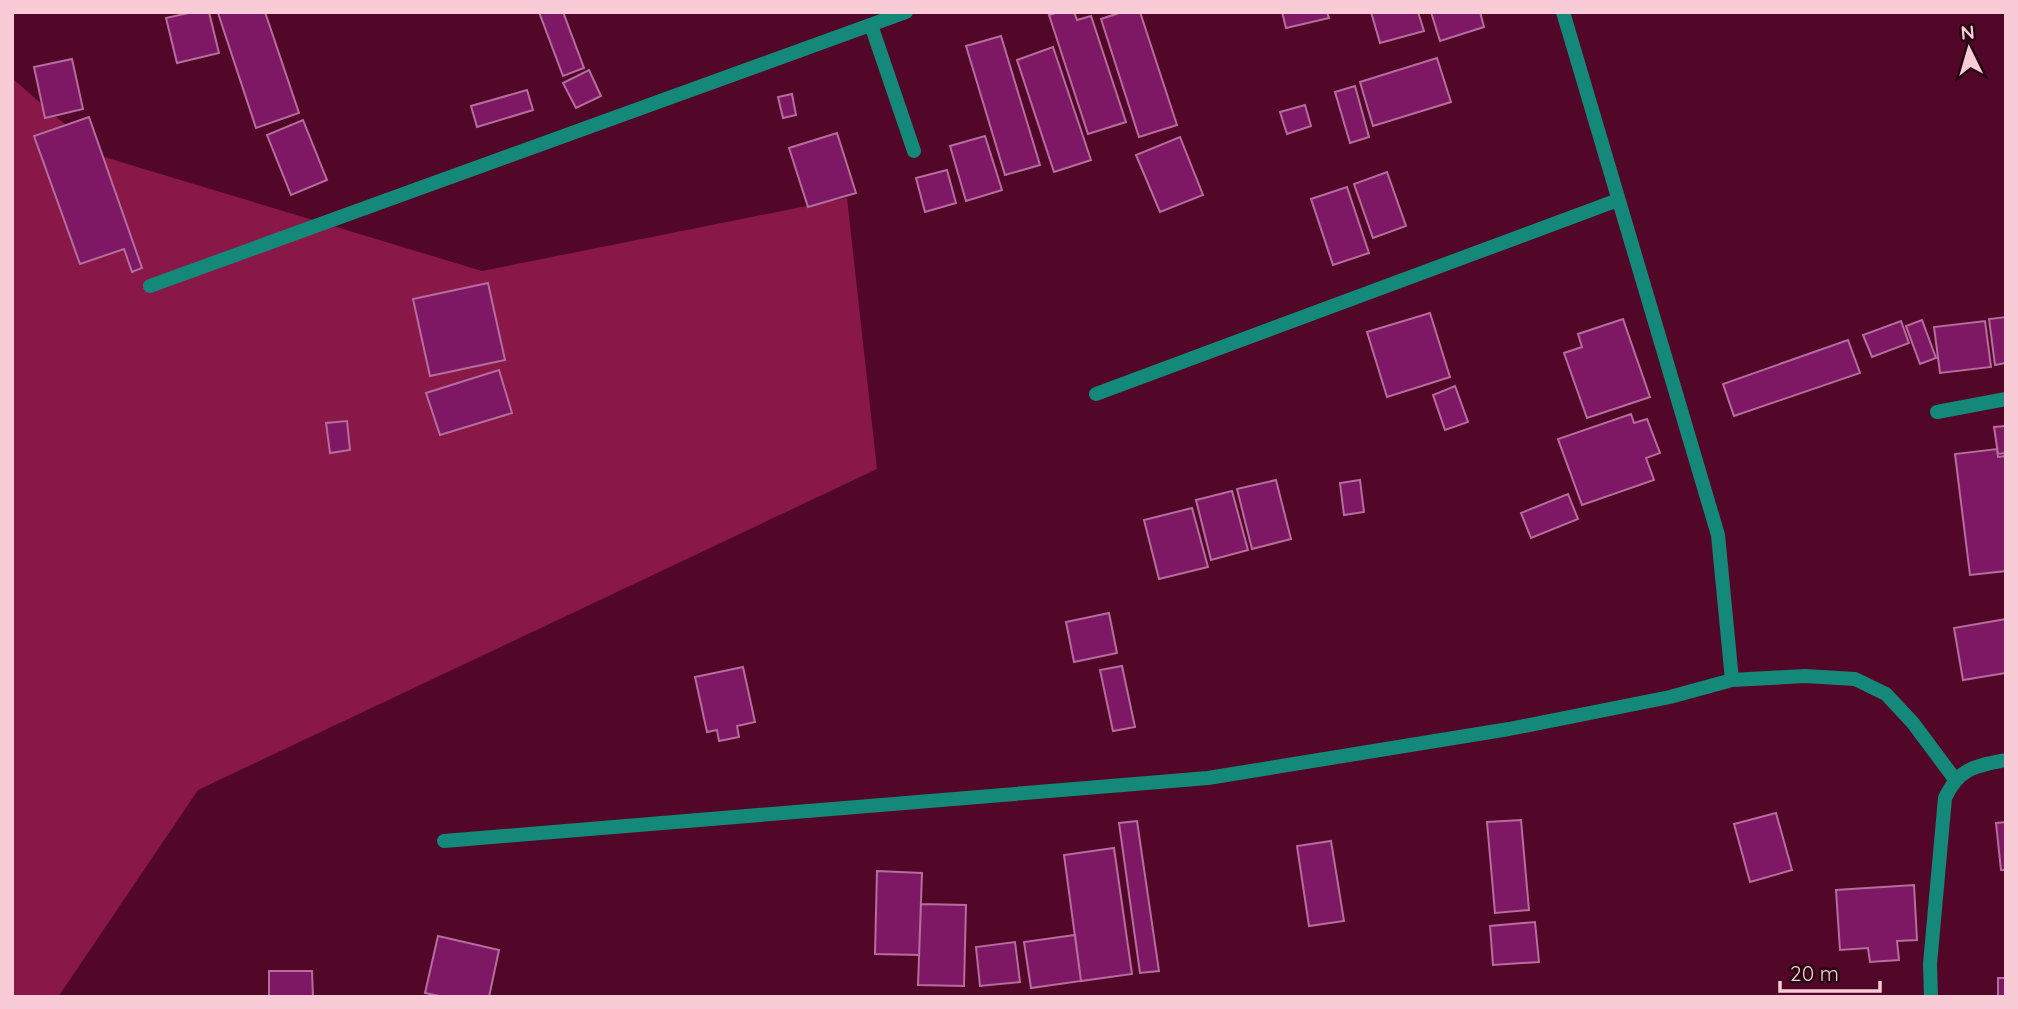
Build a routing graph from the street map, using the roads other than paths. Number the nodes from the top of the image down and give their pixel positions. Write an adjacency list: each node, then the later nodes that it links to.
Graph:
1 (906, 12): 3 (street)
2 (1563, 12): 5 (street)
3 (871, 25): 4 (street); 6 (street)
4 (914, 151)
5 (1618, 200): 7 (street); 10 (street)
6 (150, 286)
7 (1097, 394)
8 (2006, 399): 9 (street)
9 (1937, 412)
10 (1732, 680): 12 (street); 13 (street)
11 (2006, 760): 12 (street)
12 (1954, 778): 14 (street)
13 (444, 841)
14 (1931, 997)

